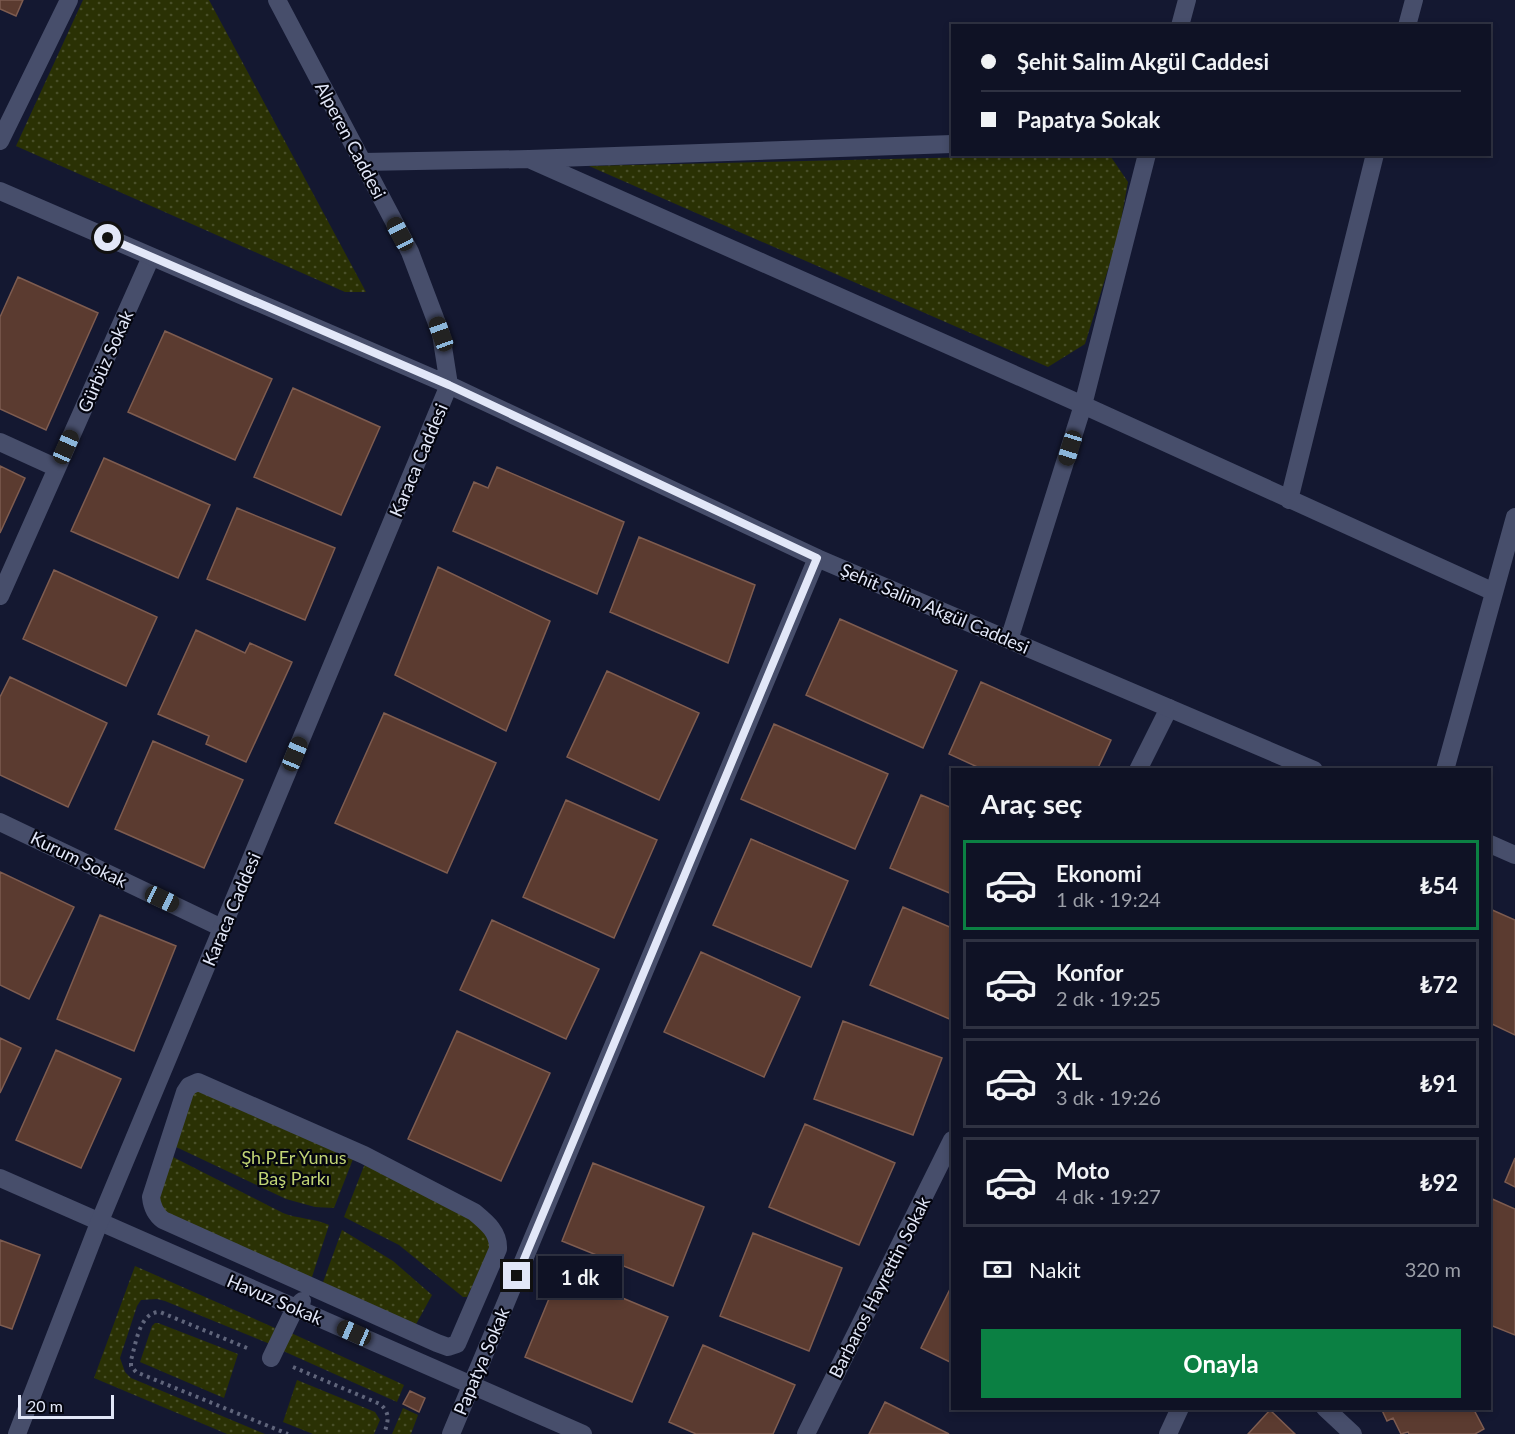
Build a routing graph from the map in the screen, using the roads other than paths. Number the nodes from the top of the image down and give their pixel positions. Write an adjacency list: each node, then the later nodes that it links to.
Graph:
1 (69, 0): 7 (street)
2 (1187, 0): 5 (street)
3 (1414, 0): 6 (street)
4 (282, 1): 12 (street, Alperen Caddesi)
5 (1181, 24)
6 (1408, 24)
7 (0, 141)
8 (951, 144): 11 (street)
9 (1146, 156): 16 (street)
10 (1375, 156): 19 (street)
11 (529, 159): 12 (street); 16 (street)
12 (363, 162): 15 (street, Alperen Caddesi)
13 (0, 191): 14 (street, Şehit Salim Akgül Caddesi)
14 (151, 257): 15 (street, Şehit Salim Akgül Caddesi); 18 (street, Gürbüz Sokak)
15 (449, 385): 21 (street, Şehit Salim Akgül Caddesi); 32 (street, Karaca Caddesi)
16 (1083, 405): 19 (street); 24 (street)
17 (0, 441): 18 (street)
18 (57, 468): 23 (street, Gürbüz Sokak)
19 (1289, 500): 22 (street)
20 (1515, 517): 22 (street)
21 (817, 558): 24 (street, Şehit Salim Akgül Caddesi); 39 (street, Papatya Sokak)
22 (1494, 592): 28 (street)
23 (0, 596)
24 (1010, 640): 25 (street, Şehit Salim Akgül Caddesi)
25 (1169, 708): 26 (street); 27 (street, Şehit Salim Akgül Caddesi)
26 (1139, 768)
27 (1309, 768)
28 (1446, 768)
29 (0, 822): 32 (street, Kurum Sokak)
30 (1491, 844): 31 (street)
31 (1515, 855)
32 (222, 928): 35 (street, Karaca Caddesi)
33 (951, 1142): 45 (street, Barbaros Hayrettin Sokak)
34 (0, 1178): 35 (street, Havuz Sokak)
35 (99, 1223): 37 (street, Havuz Sokak); 42 (street, Karaca Caddesi)
36 (313, 1288): 36 (street); 37 (street)
37 (295, 1308): 38 (street); 39 (street, Havuz Sokak)
38 (271, 1358)
39 (472, 1384): 43 (street, Papatya Sokak); 44 (street, Havuz Sokak)
40 (1179, 1410): 46 (street)
41 (1327, 1410): 47 (street)
42 (17, 1434)
43 (451, 1434)
44 (584, 1434)
45 (806, 1434)
46 (1168, 1434)
47 (1353, 1434)

